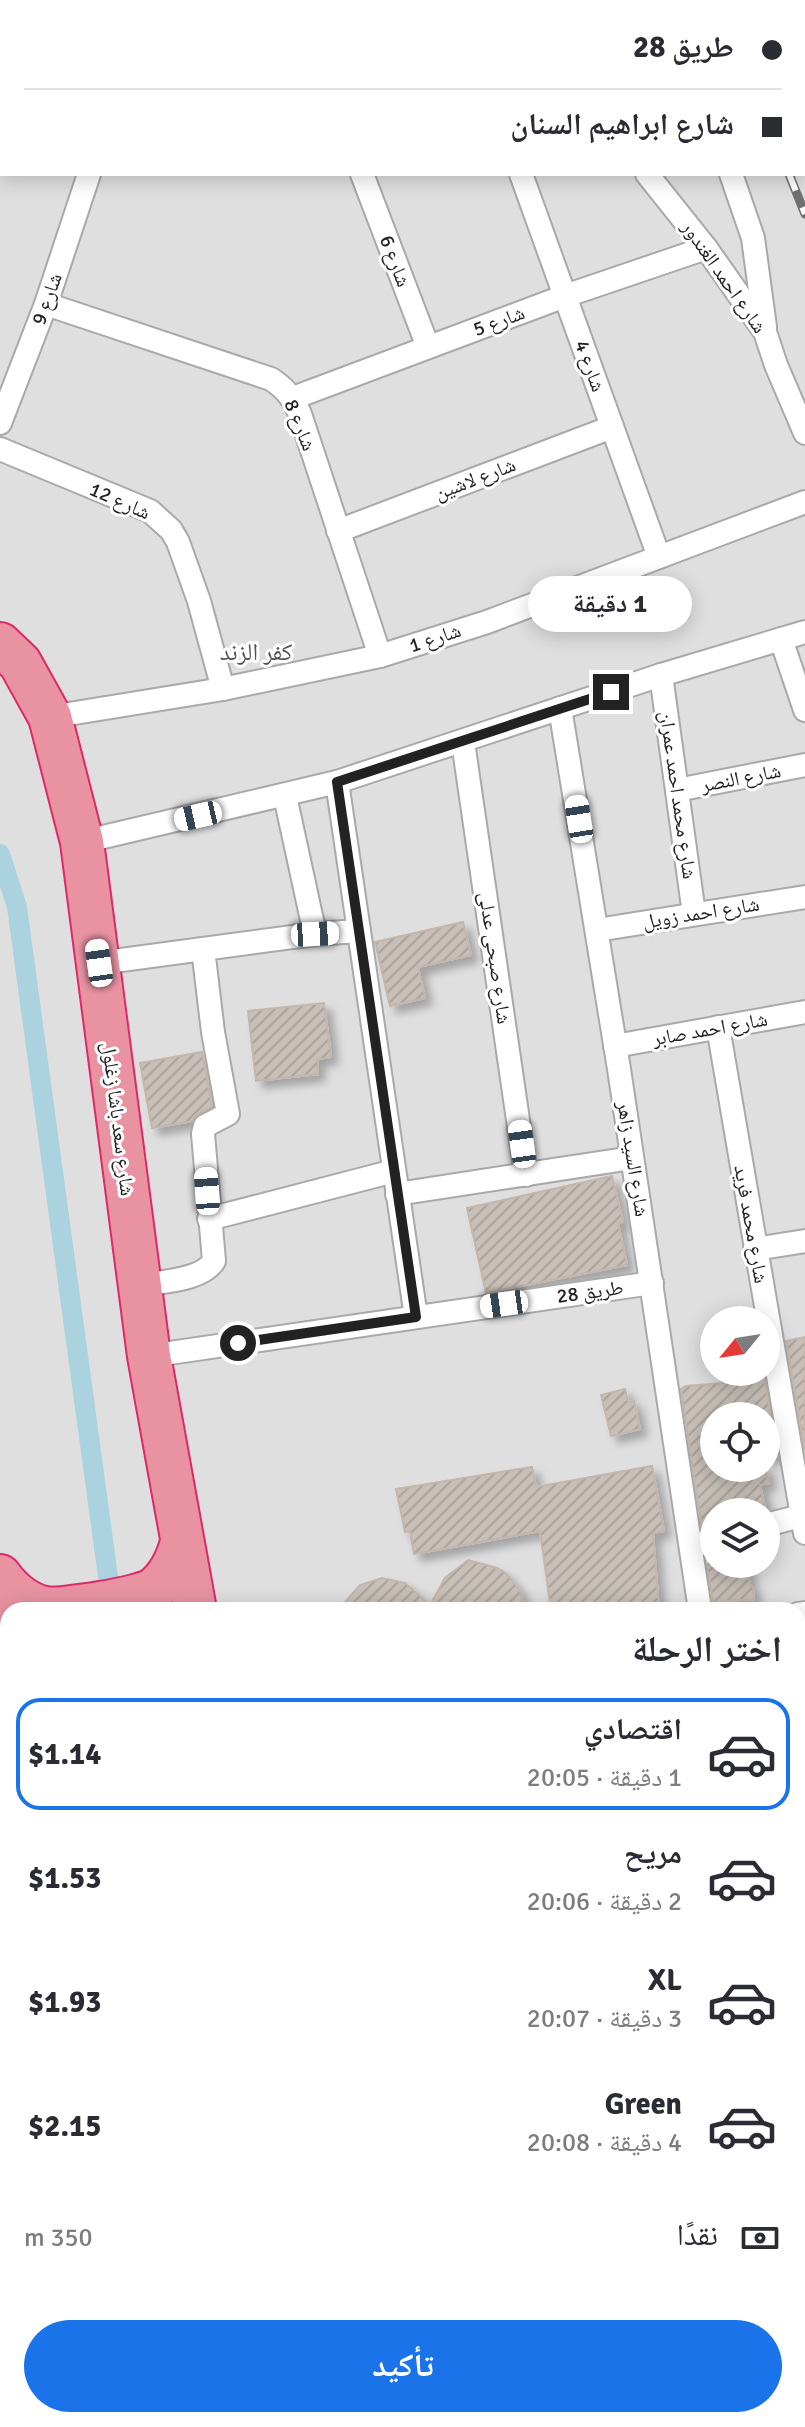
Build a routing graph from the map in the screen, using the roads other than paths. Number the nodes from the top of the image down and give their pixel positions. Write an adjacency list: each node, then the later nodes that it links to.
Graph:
1 (88, 176): 8 (street, شارع 9)
2 (363, 176): 10 (street, شارع 6)
3 (524, 176): 7 (street, شارع 4)
4 (649, 176): 6 (street, شارع احمد الغندور)
5 (732, 176): 9 (street)
6 (706, 248): 7 (street, شارع 5); 9 (street, شارع احمد الغندور)
7 (565, 296): 10 (street, شارع 5); 13 (street, شارع 4)
8 (46, 304): 11 (street, شارع 8); 12 (street, شارع 9)
9 (765, 332): 14 (street, شارع احمد الغندور)
10 (428, 347): 11 (street, شارع 5)
11 (293, 398): 17 (street, شارع 8)
12 (0, 423)
13 (612, 427): 17 (street, شارع لاشين); 18 (street, شارع 4)
14 (805, 433)
15 (0, 449): 24 (street, شارع 12)
16 (805, 502): 18 (street, شارع 1)
17 (338, 531): 22 (street, شارع 8)
18 (659, 557): 22 (street, شارع 1)
19 (805, 632): 20 (street)
20 (781, 639): 23 (street); 26 (street)
21 (0, 644): 27 (highway, شارع سعد باشا زغلول)
22 (380, 656): 24 (street, شارع 1)
23 (661, 675): 25 (street); 31 (street, شارع محمد احمد عمران)
24 (223, 689): 27 (street, شارع 1)
25 (560, 708): 28 (street); 36 (street, شارع السيد زاهر)
26 (805, 710)
27 (50, 717): 33 (highway, شارع سعد باشا زغلول)
28 (463, 742): 30 (street); 46 (street, شارع صبحى عدلى)
29 (805, 765): 31 (street, شارع النصر)
30 (337, 782): 32 (street); 37 (street)
31 (677, 790): 35 (street, شارع محمد احمد عمران)
32 (285, 796): 33 (street); 38 (street)
33 (82, 842): 40 (highway, شارع سعد باشا زغلول)
34 (805, 897): 35 (street, شارع احمد زويل)
35 (694, 914): 36 (street, شارع احمد زويل)
36 (597, 930): 43 (street, شارع السيد زاهر)
37 (359, 931): 38 (street); 45 (street)
38 (315, 934): 39 (street)
39 (203, 949): 40 (street); 48 (street)
40 (99, 963): 52 (highway, شارع سعد باشا زغلول)
41 (805, 1012): 42 (street, شارع احمد صابر)
42 (718, 1027): 43 (street, شارع احمد صابر); 50 (street, شارع محمد فريد)
43 (615, 1046): 44 (street, شارع السيد زاهر)
44 (632, 1158): 46 (street); 51 (street, شارع السيد زاهر)
45 (394, 1171): 47 (street); 48 (street)
46 (526, 1175): 47 (street)
47 (397, 1194): 53 (street)
48 (209, 1219): 52 (street)
49 (805, 1241): 50 (street)
50 (755, 1249): 55 (street, شارع محمد فريد)
51 (652, 1283): 53 (street, طريق 28); 59 (street, شارع السيد زاهر)
52 (139, 1286): 54 (highway, شارع سعد باشا زغلول)
53 (416, 1317): 54 (street, طريق 28)
54 (149, 1356): 57 (highway, شارع سعد باشا زغلول)
55 (804, 1521): 56 (street)
56 (780, 1524)
57 (182, 1542): 62 (highway); 63 (highway, شارع سعد باشا زغلول)
58 (700, 1544): 59 (street)
59 (691, 1546): 64 (street, شارع السيد زاهر)
60 (0, 1576): 61 (highway)
61 (33, 1602)
62 (99, 1602)
63 (193, 1602)
64 (699, 1602)

